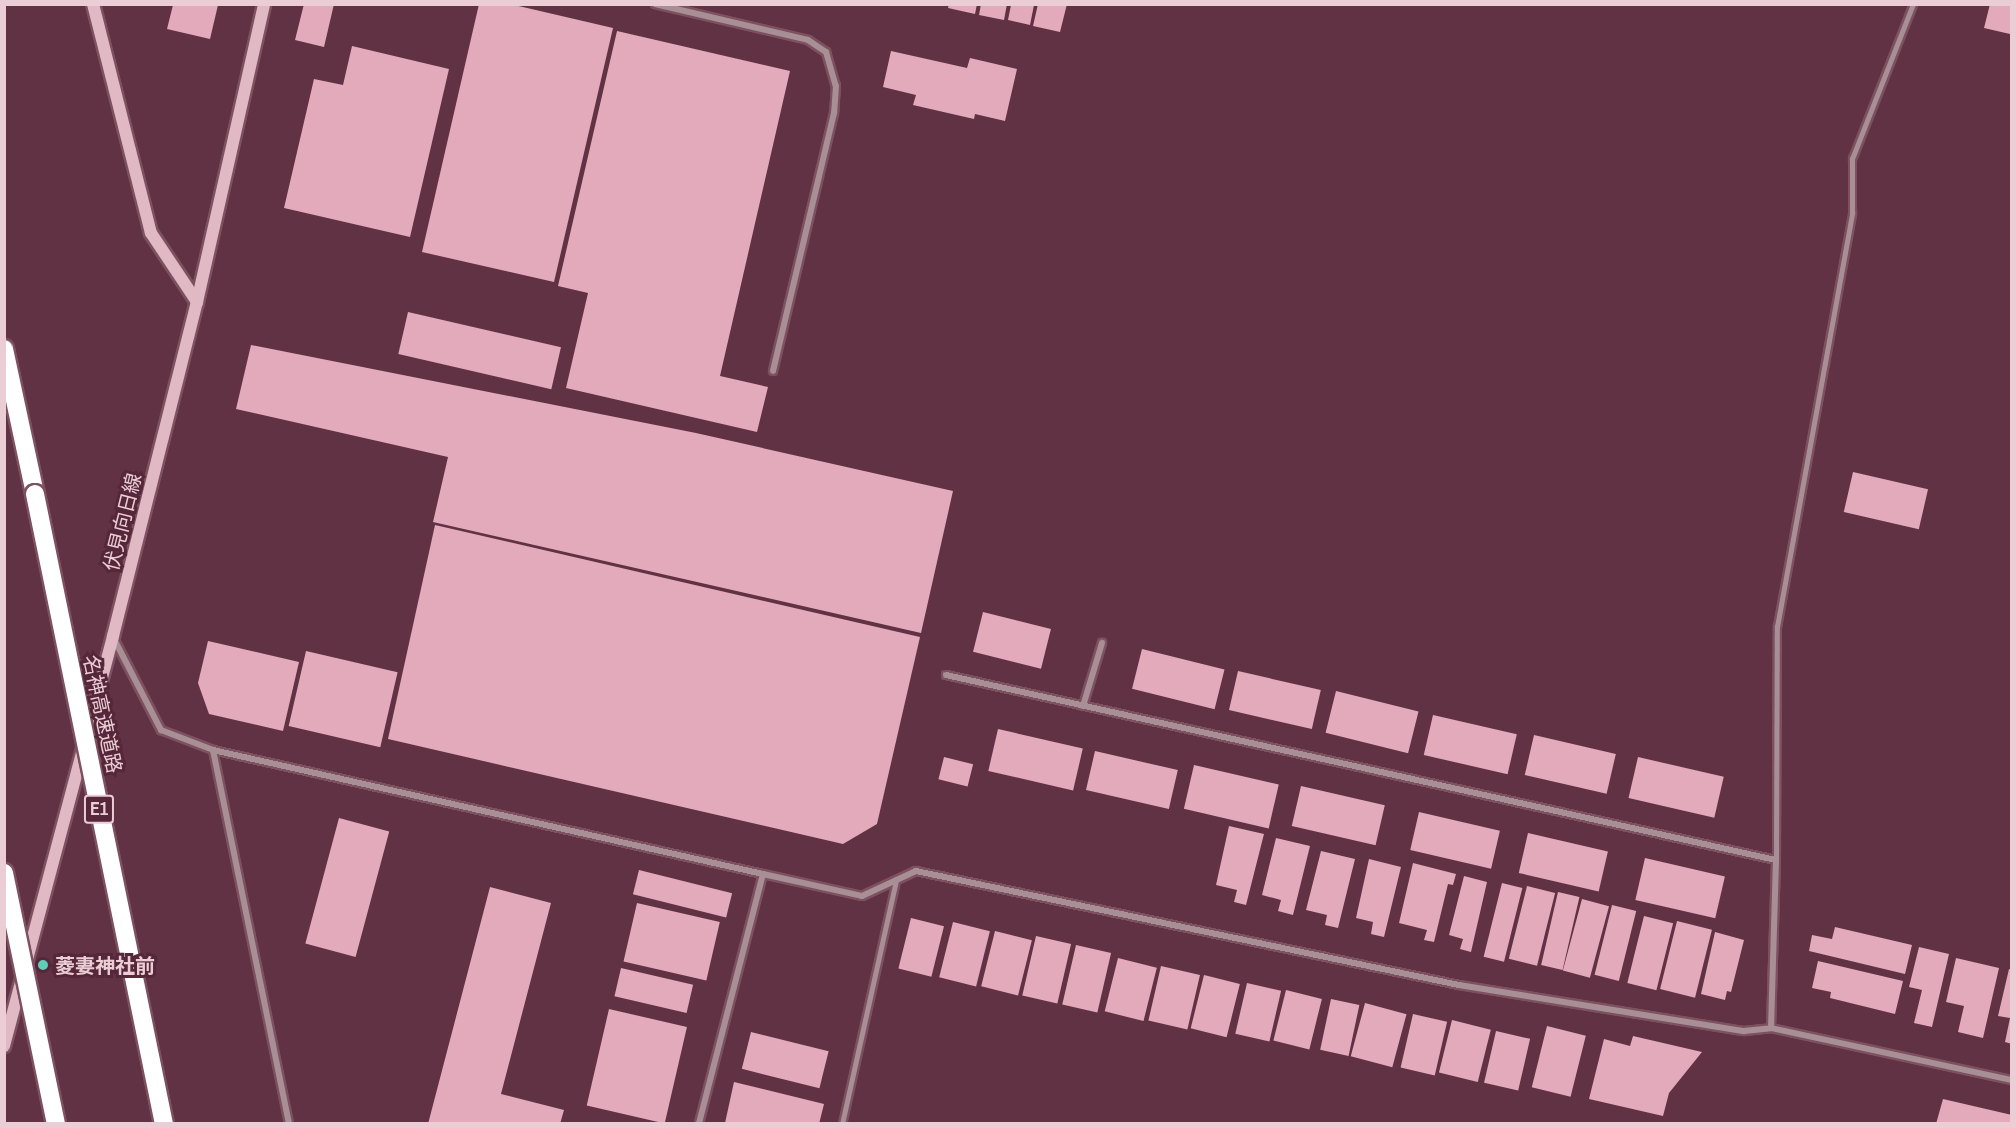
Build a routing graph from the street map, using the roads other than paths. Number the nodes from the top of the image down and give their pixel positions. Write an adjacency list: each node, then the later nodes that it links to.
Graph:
1 (93, 4): 5 (main road)
2 (264, 4): 5 (main road, 伏見向日線)
3 (655, 4): 7 (street)
4 (1913, 4): 13 (lane)
5 (197, 302): 8 (main road, 伏見向日線)
6 (4, 349): 21 (highway, 名神高速道路 / E1, bridge)
7 (773, 371)
8 (113, 636): 12 (street); 18 (main road, 伏見向日線)
9 (1102, 643): 11 (street)
10 (946, 675): 11 (street)
11 (1083, 706): 13 (street)
12 (213, 750): 15 (street); 22 (street)
13 (1776, 860): 17 (street)
14 (4, 873): 20 (highway, bridge)
15 (763, 874): 16 (street); 23 (street)
16 (897, 880): 17 (street); 24 (lane)
17 (1771, 1028): 19 (street)
18 (4, 1046)
19 (2012, 1080)
20 (56, 1124)
21 (164, 1124)
22 (289, 1124)
23 (699, 1124)
24 (842, 1124)

